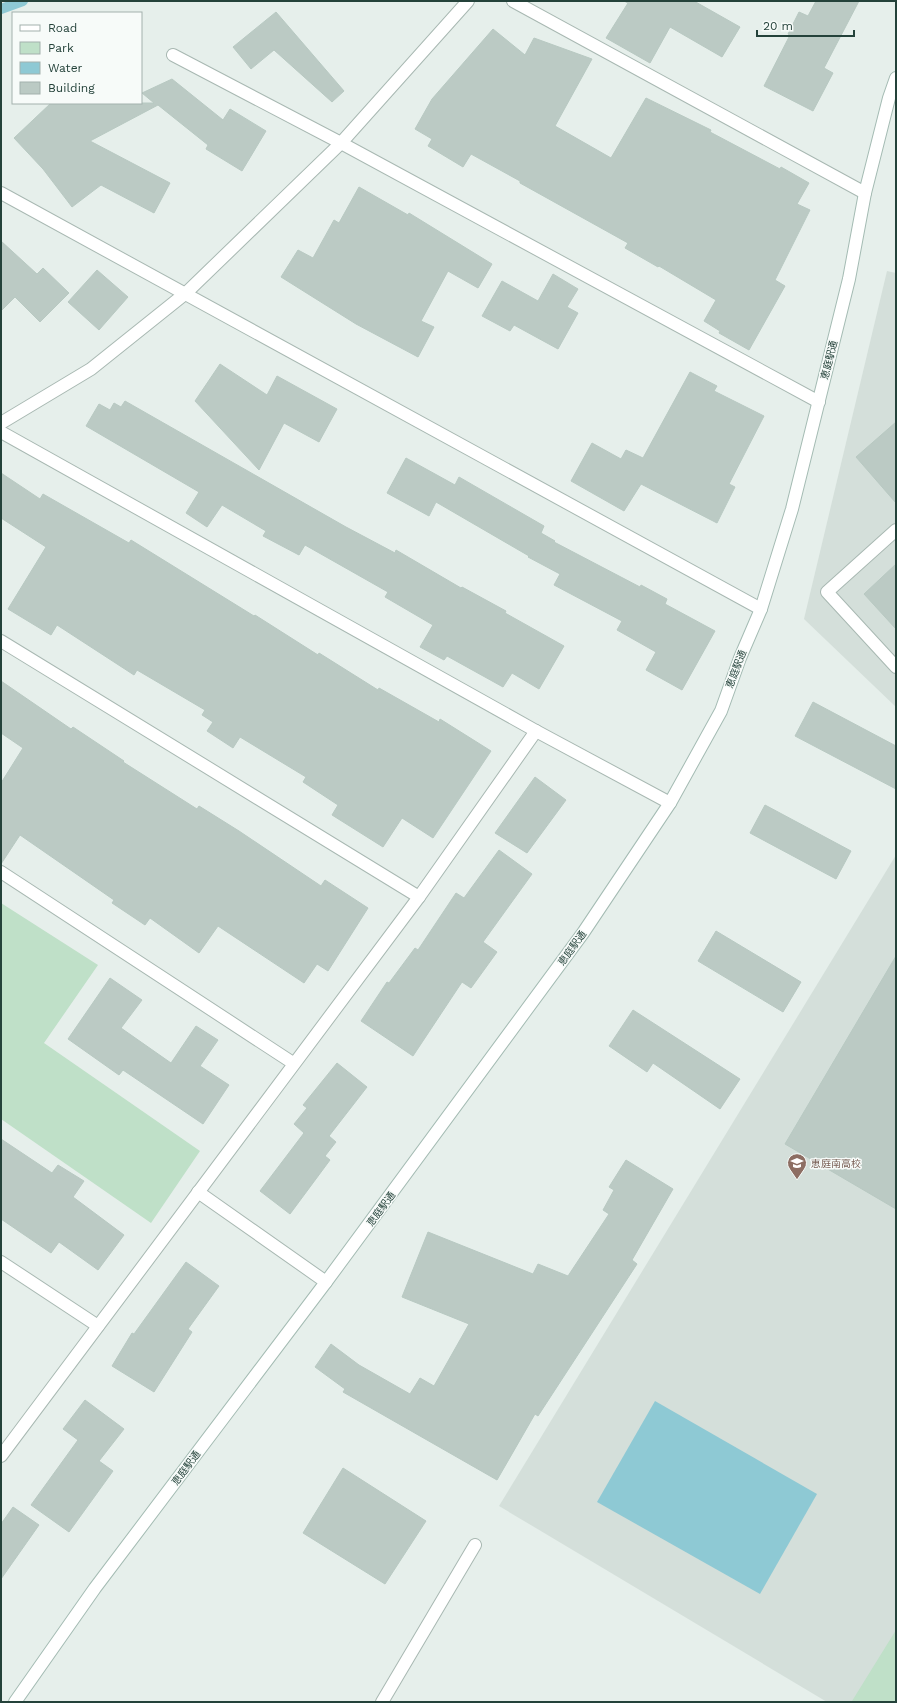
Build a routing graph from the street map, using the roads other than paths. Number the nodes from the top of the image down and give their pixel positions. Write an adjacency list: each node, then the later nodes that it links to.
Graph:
1 (468, 1): 5 (street)
2 (513, 1): 7 (street)
3 (173, 55): 5 (street)
4 (896, 78): 7 (street, 恵庭駅通)
5 (341, 143): 8 (street); 9 (street)
6 (1, 193): 8 (street)
7 (865, 193): 9 (street, 恵庭駅通)
8 (186, 293): 10 (street); 13 (street)
9 (819, 402): 13 (street, 恵庭駅通)
10 (1, 423)
11 (1, 432): 16 (street)
12 (896, 530): 15 (street)
13 (761, 609): 17 (street, 恵庭駅通)
14 (1, 641): 19 (street)
15 (896, 668)
16 (536, 731): 17 (street); 19 (street)
17 (670, 803): 23 (street, 恵庭駅通)
18 (1, 872): 20 (street)
19 (419, 897): 20 (street)
20 (293, 1063): 21 (street)
21 (198, 1192): 23 (street); 24 (street)
22 (1, 1262): 24 (street)
23 (326, 1282): 27 (street, 恵庭駅通)
24 (98, 1326): 25 (street)
25 (1, 1456)
26 (475, 1545): 28 (street)
27 (15, 1702)
28 (382, 1702)

